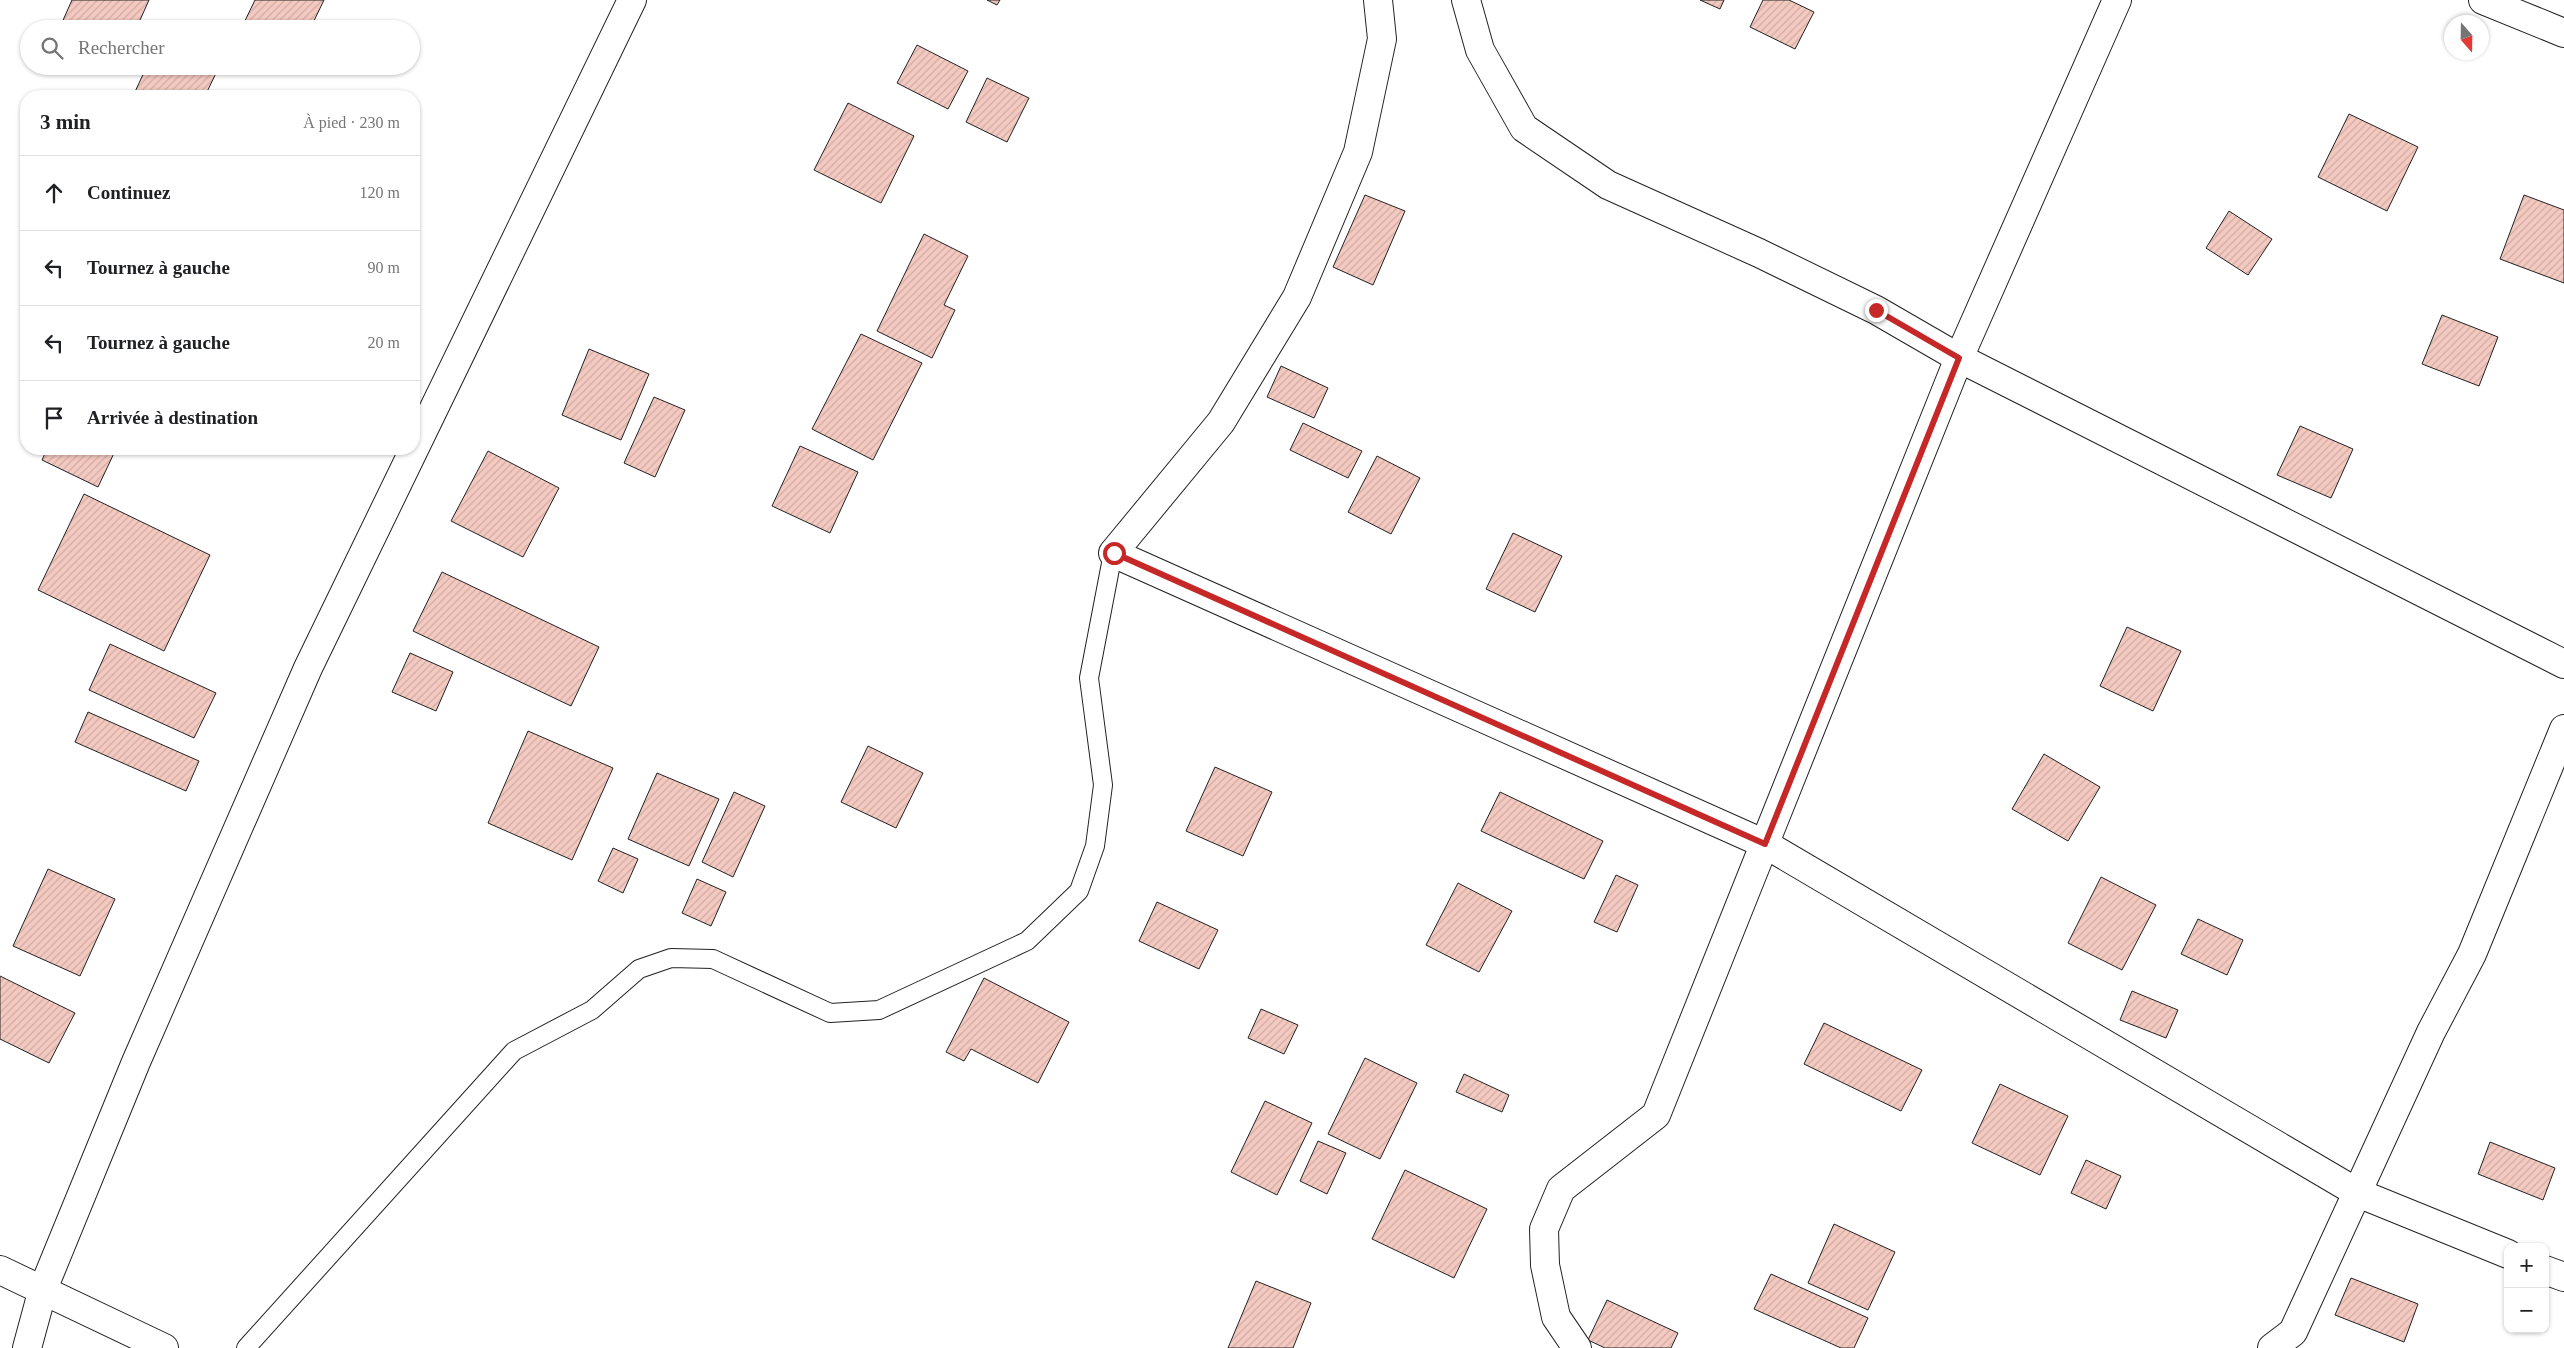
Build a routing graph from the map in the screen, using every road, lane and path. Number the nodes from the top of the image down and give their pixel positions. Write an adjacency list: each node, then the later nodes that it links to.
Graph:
1 (632, 0): 8 (street)
2 (1378, 0): 10 (street)
3 (1466, 0): 7 (street)
4 (2117, 0): 7 (street)
5 (2483, 0): 6 (street)
6 (2564, 33)
7 (1959, 358): 11 (street); 13 (street)
8 (420, 437)
9 (411, 455): 19 (street)
10 (1114, 553): 13 (street); 22 (lane)
11 (2564, 664)
12 (2564, 729): 14 (street)
13 (1765, 844): 14 (street); 23 (street)
14 (2358, 1193): 15 (street); 24 (street)
15 (2504, 1252)
16 (0, 1270): 19 (street)
17 (2549, 1271): 18 (street)
18 (2564, 1277)
19 (43, 1290): 20 (street); 21 (street)
20 (26, 1348)
21 (164, 1348)
22 (246, 1348)
23 (1577, 1348)
24 (2272, 1348)

